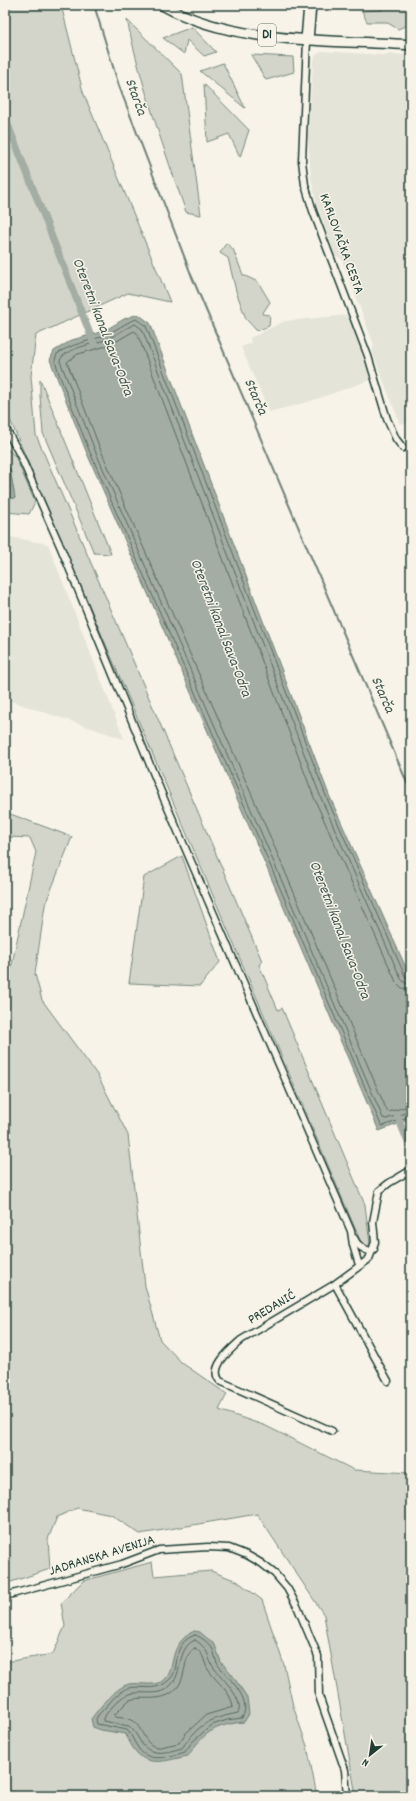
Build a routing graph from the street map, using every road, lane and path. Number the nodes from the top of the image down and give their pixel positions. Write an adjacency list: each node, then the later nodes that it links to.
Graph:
1 (162, 5): 3 (main road, D1)
2 (310, 5): 3 (highway)
3 (307, 40): 4 (main road, D1); 6 (street, KARLOVAČKA CESTA)
4 (411, 45)
5 (5, 427): 8 (street)
6 (404, 448)
7 (411, 1170): 9 (street)
8 (351, 1231): 9 (street); 10 (street)
9 (374, 1249): 10 (street, PREDANIĆ)
10 (359, 1265): 11 (street, PREDANIĆ)
11 (335, 1284): 12 (street); 13 (street, PREDANIĆ)
12 (388, 1381)
13 (332, 1431)
14 (5, 1596): 15 (street, JADRANSKA AVENIJA)
15 (347, 1796)

